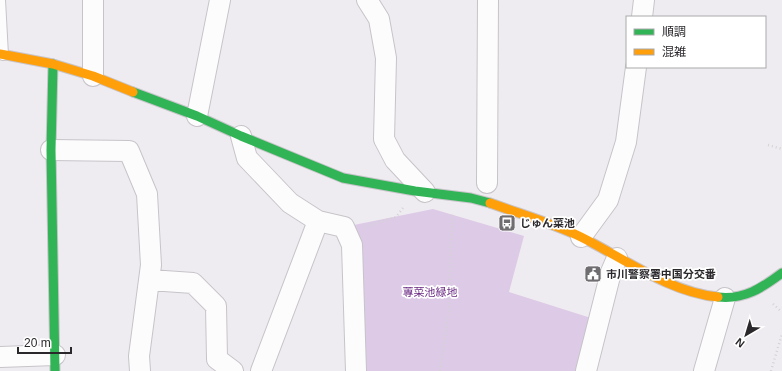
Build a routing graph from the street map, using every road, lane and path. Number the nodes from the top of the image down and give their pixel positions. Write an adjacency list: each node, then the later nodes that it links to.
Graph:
1 (0, 0): 8 (lane)
2 (93, 0): 11 (street)
3 (220, 0): 12 (street)
4 (367, 0): 18 (street)
5 (488, 0): 17 (street)
6 (644, 0): 7 (street)
7 (642, 16)
8 (1, 55): 9 (street)
9 (53, 64): 11 (street); 16 (street)
10 (636, 68): 22 (street)
11 (93, 76): 12 (street)
12 (197, 116): 13 (street)
13 (241, 136): 18 (street); 20 (street)
14 (768, 145): 15 (path)
15 (782, 149)
16 (51, 150): 25 (street); 29 (street)
17 (487, 184)
18 (420, 192): 19 (street); 21 (path)
19 (452, 196): 22 (street); 34 (path)
20 (318, 221): 21 (street); 32 (street)
21 (344, 227): 33 (street)
22 (581, 237): 23 (street)
23 (617, 258): 26 (street); 35 (street)
24 (782, 273): 26 (street)
25 (150, 280): 30 (street); 31 (street)
26 (725, 298): 36 (street)
27 (782, 334): 37 (path)
28 (0, 357): 29 (street)
29 (55, 363)
30 (140, 371)
31 (233, 371)
32 (261, 371)
33 (356, 371)
34 (440, 371)
35 (586, 371)
36 (704, 371)
37 (771, 371)

